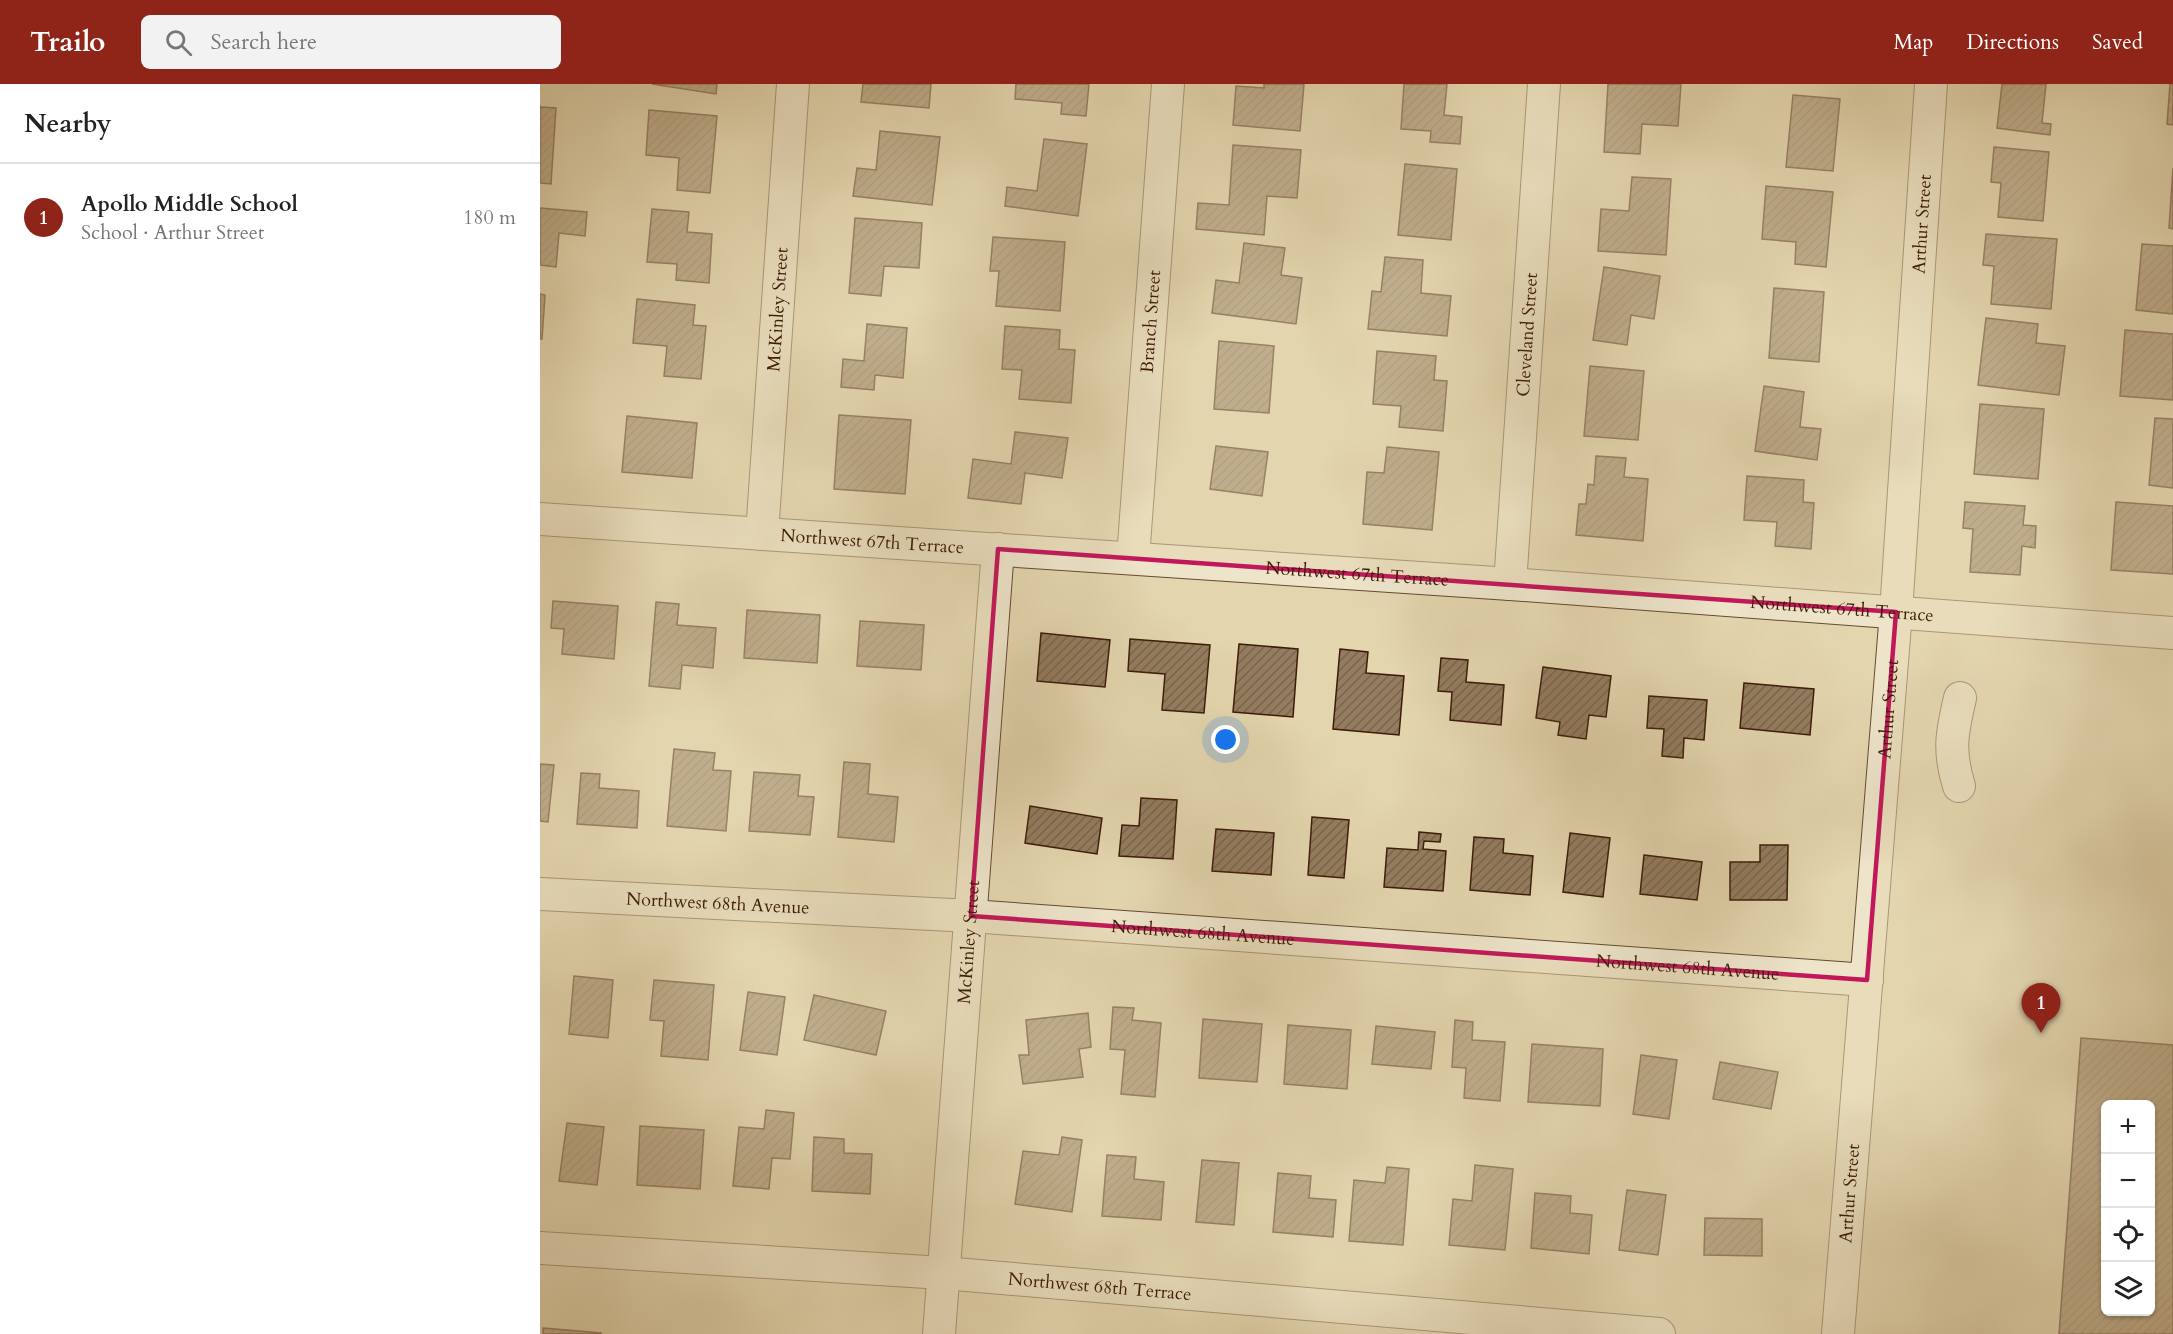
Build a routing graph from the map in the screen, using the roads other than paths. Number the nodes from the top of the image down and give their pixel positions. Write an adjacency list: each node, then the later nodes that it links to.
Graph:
1 (793, 84): 6 (street, McKinley Street)
2 (1168, 84): 8 (street, Branch Street)
3 (1544, 84): 9 (street, Cleveland Street)
4 (1931, 84): 10 (street, Arthur Street)
5 (540, 519): 6 (street, Northwest 67th Terrace)
6 (762, 534): 7 (street, Northwest 67th Terrace)
7 (998, 549): 8 (street, Northwest 67th Terrace); 15 (street, McKinley Street)
8 (1133, 558): 9 (street, Northwest 67th Terrace)
9 (1510, 584): 10 (street, Northwest 67th Terrace)
10 (1896, 612): 11 (street, Northwest 67th Terrace); 16 (street, Arthur Street)
11 (2173, 633)
12 (1960, 698): 13 (street)
13 (1959, 786)
14 (540, 894): 15 (street, Northwest 68th Avenue)
15 (971, 916): 16 (street, Northwest 68th Avenue); 18 (street, McKinley Street)
16 (1867, 980): 21 (street, Arthur Street)
17 (540, 1248): 18 (street, Northwest 68th Terrace)
18 (943, 1273): 19 (street, McKinley Street); 20 (street, Northwest 68th Terrace)
19 (939, 1334)
20 (1659, 1334)
21 (1838, 1334)

